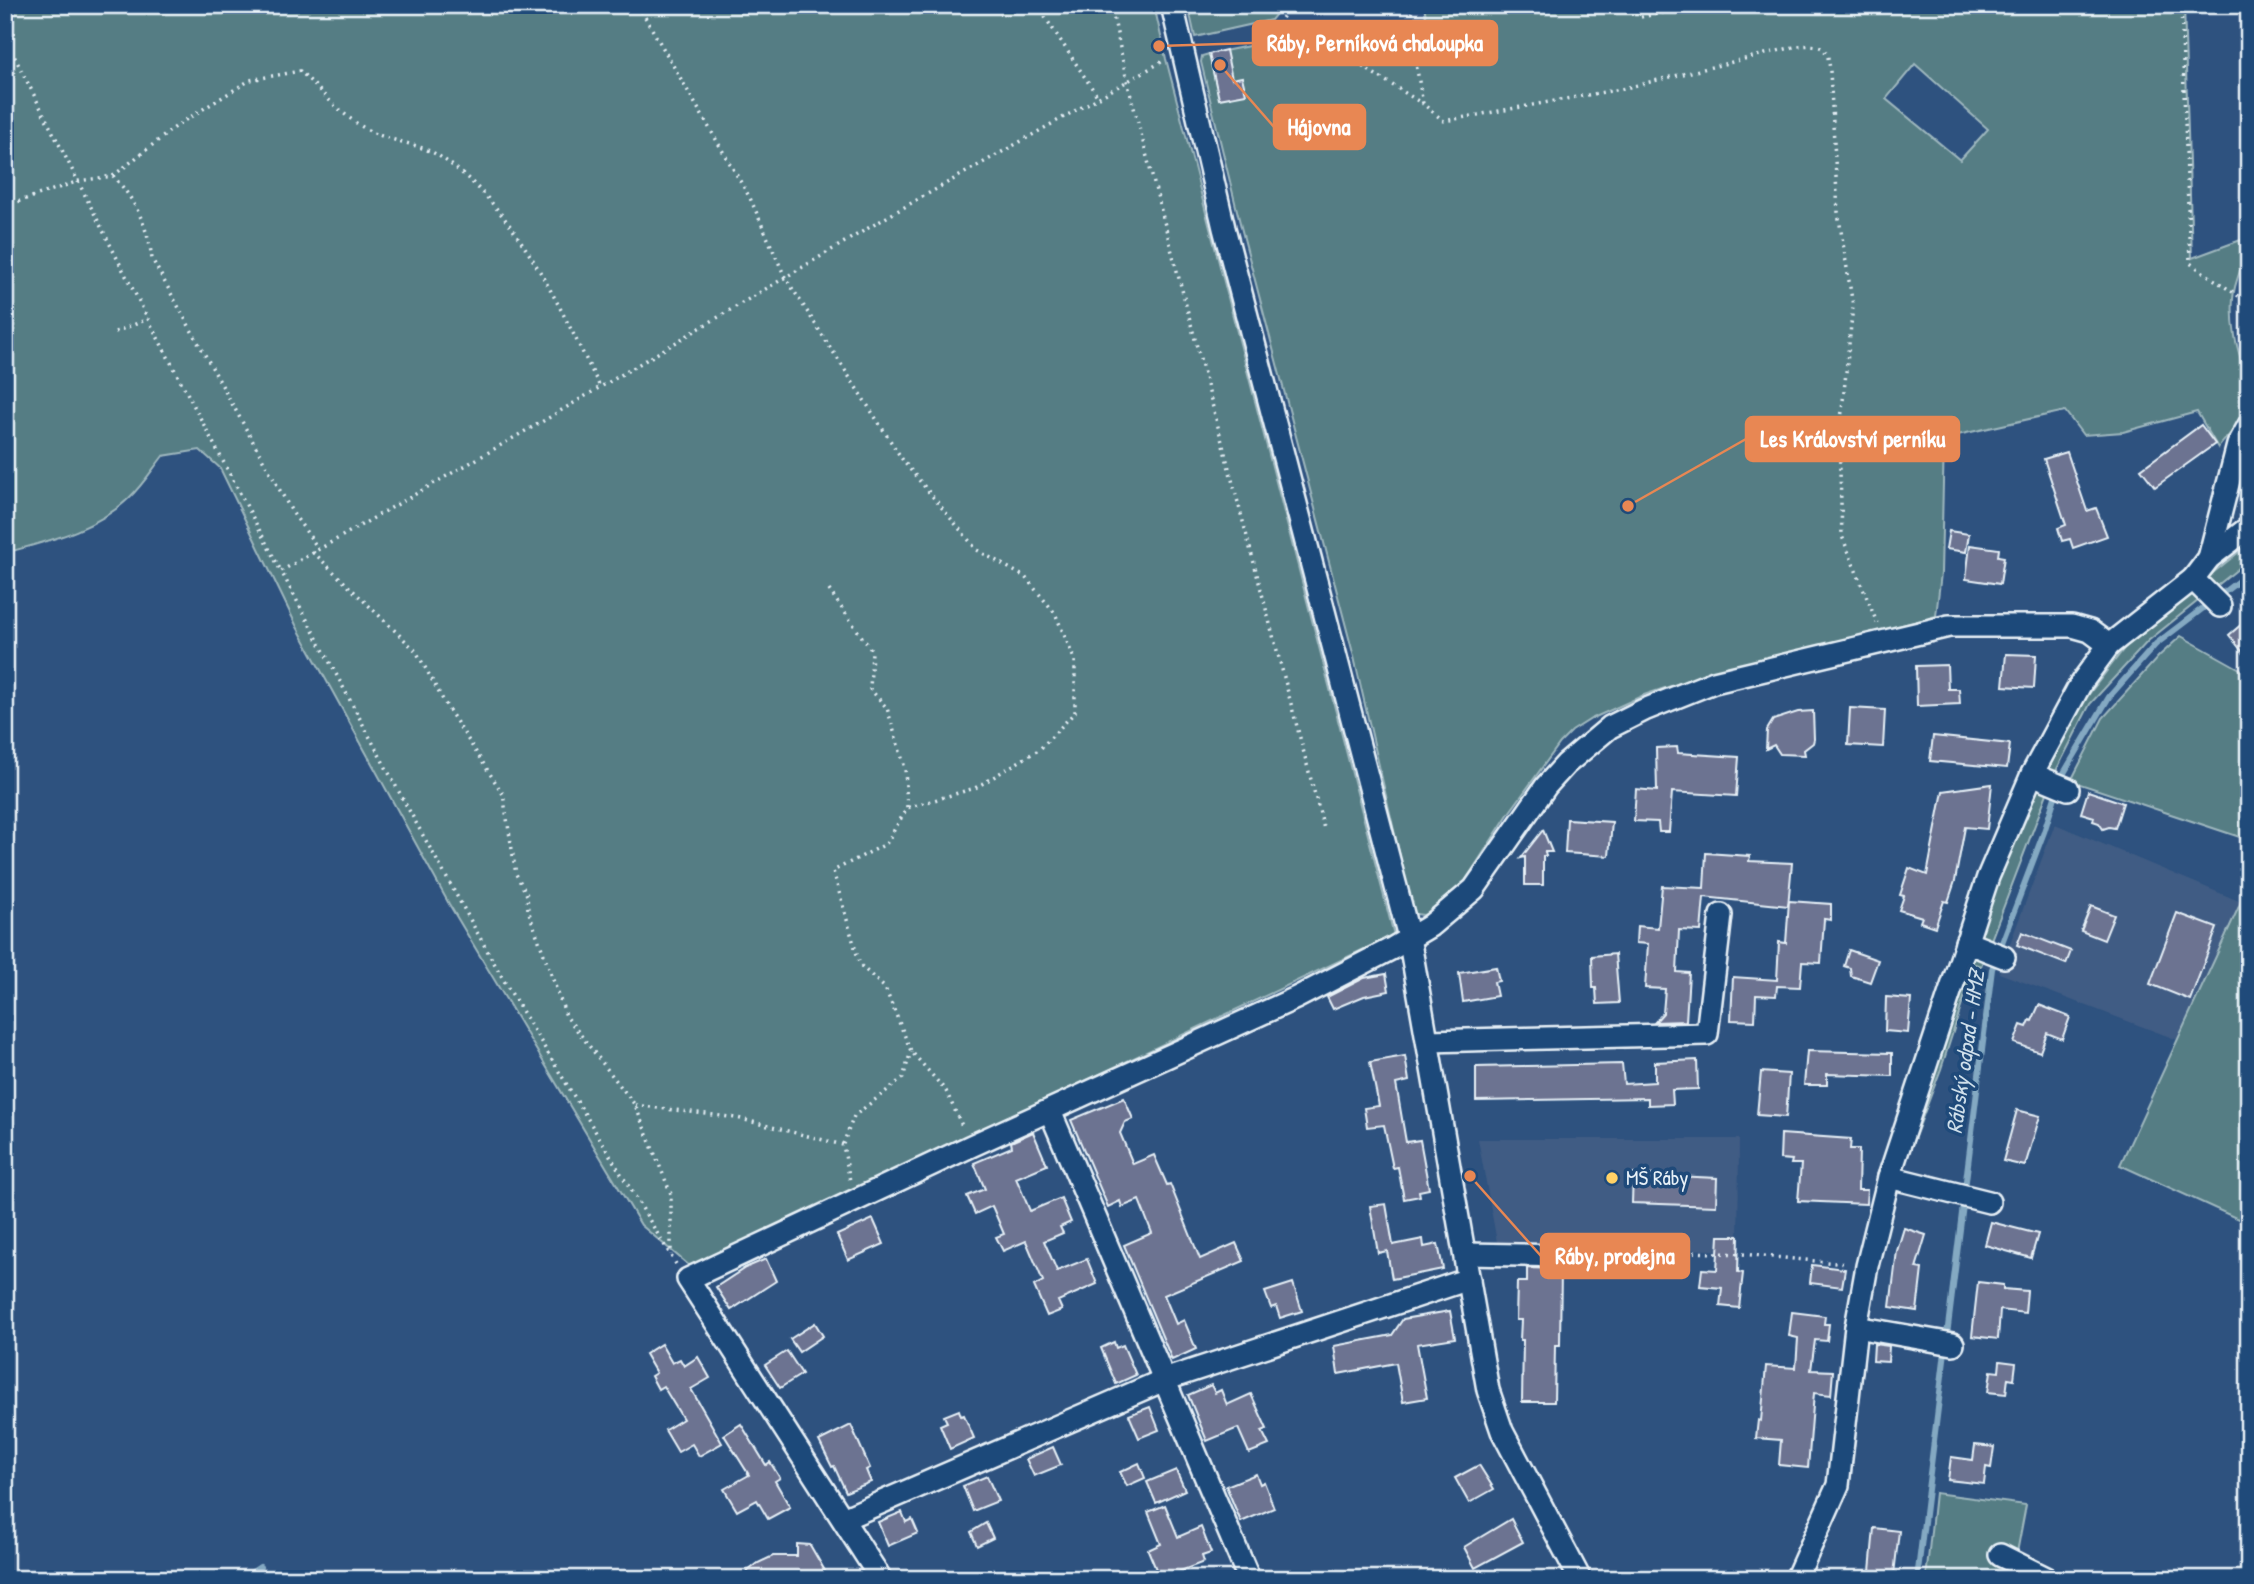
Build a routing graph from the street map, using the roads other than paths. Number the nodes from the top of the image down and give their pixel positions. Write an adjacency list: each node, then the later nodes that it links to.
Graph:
1 (1172, 5): 9 (street)
2 (2249, 425): 4 (street)
3 (2249, 527): 4 (street)
4 (2209, 558): 5 (street)
5 (2109, 645): 6 (street); 9 (street)
6 (2040, 777): 7 (street); 12 (street)
7 (2068, 789)
8 (1721, 915): 10 (street)
9 (1409, 937): 10 (street); 11 (street)
10 (1429, 1041): 14 (street)
11 (1050, 1111): 19 (street); 20 (street)
12 (1889, 1177): 13 (street); 17 (street)
13 (1982, 1201)
14 (1465, 1254): 15 (street); 16 (street)
15 (1615, 1256)
16 (1469, 1279): 19 (street); 24 (street)
17 (1856, 1327): 18 (street); 25 (street)
18 (1943, 1342)
19 (1164, 1380): 20 (street); 23 (street)
20 (843, 1518): 22 (street)
21 (2000, 1555): 26 (street)
22 (881, 1579)
23 (1250, 1579)
24 (1580, 1579)
25 (1796, 1579)
26 (2048, 1579)

